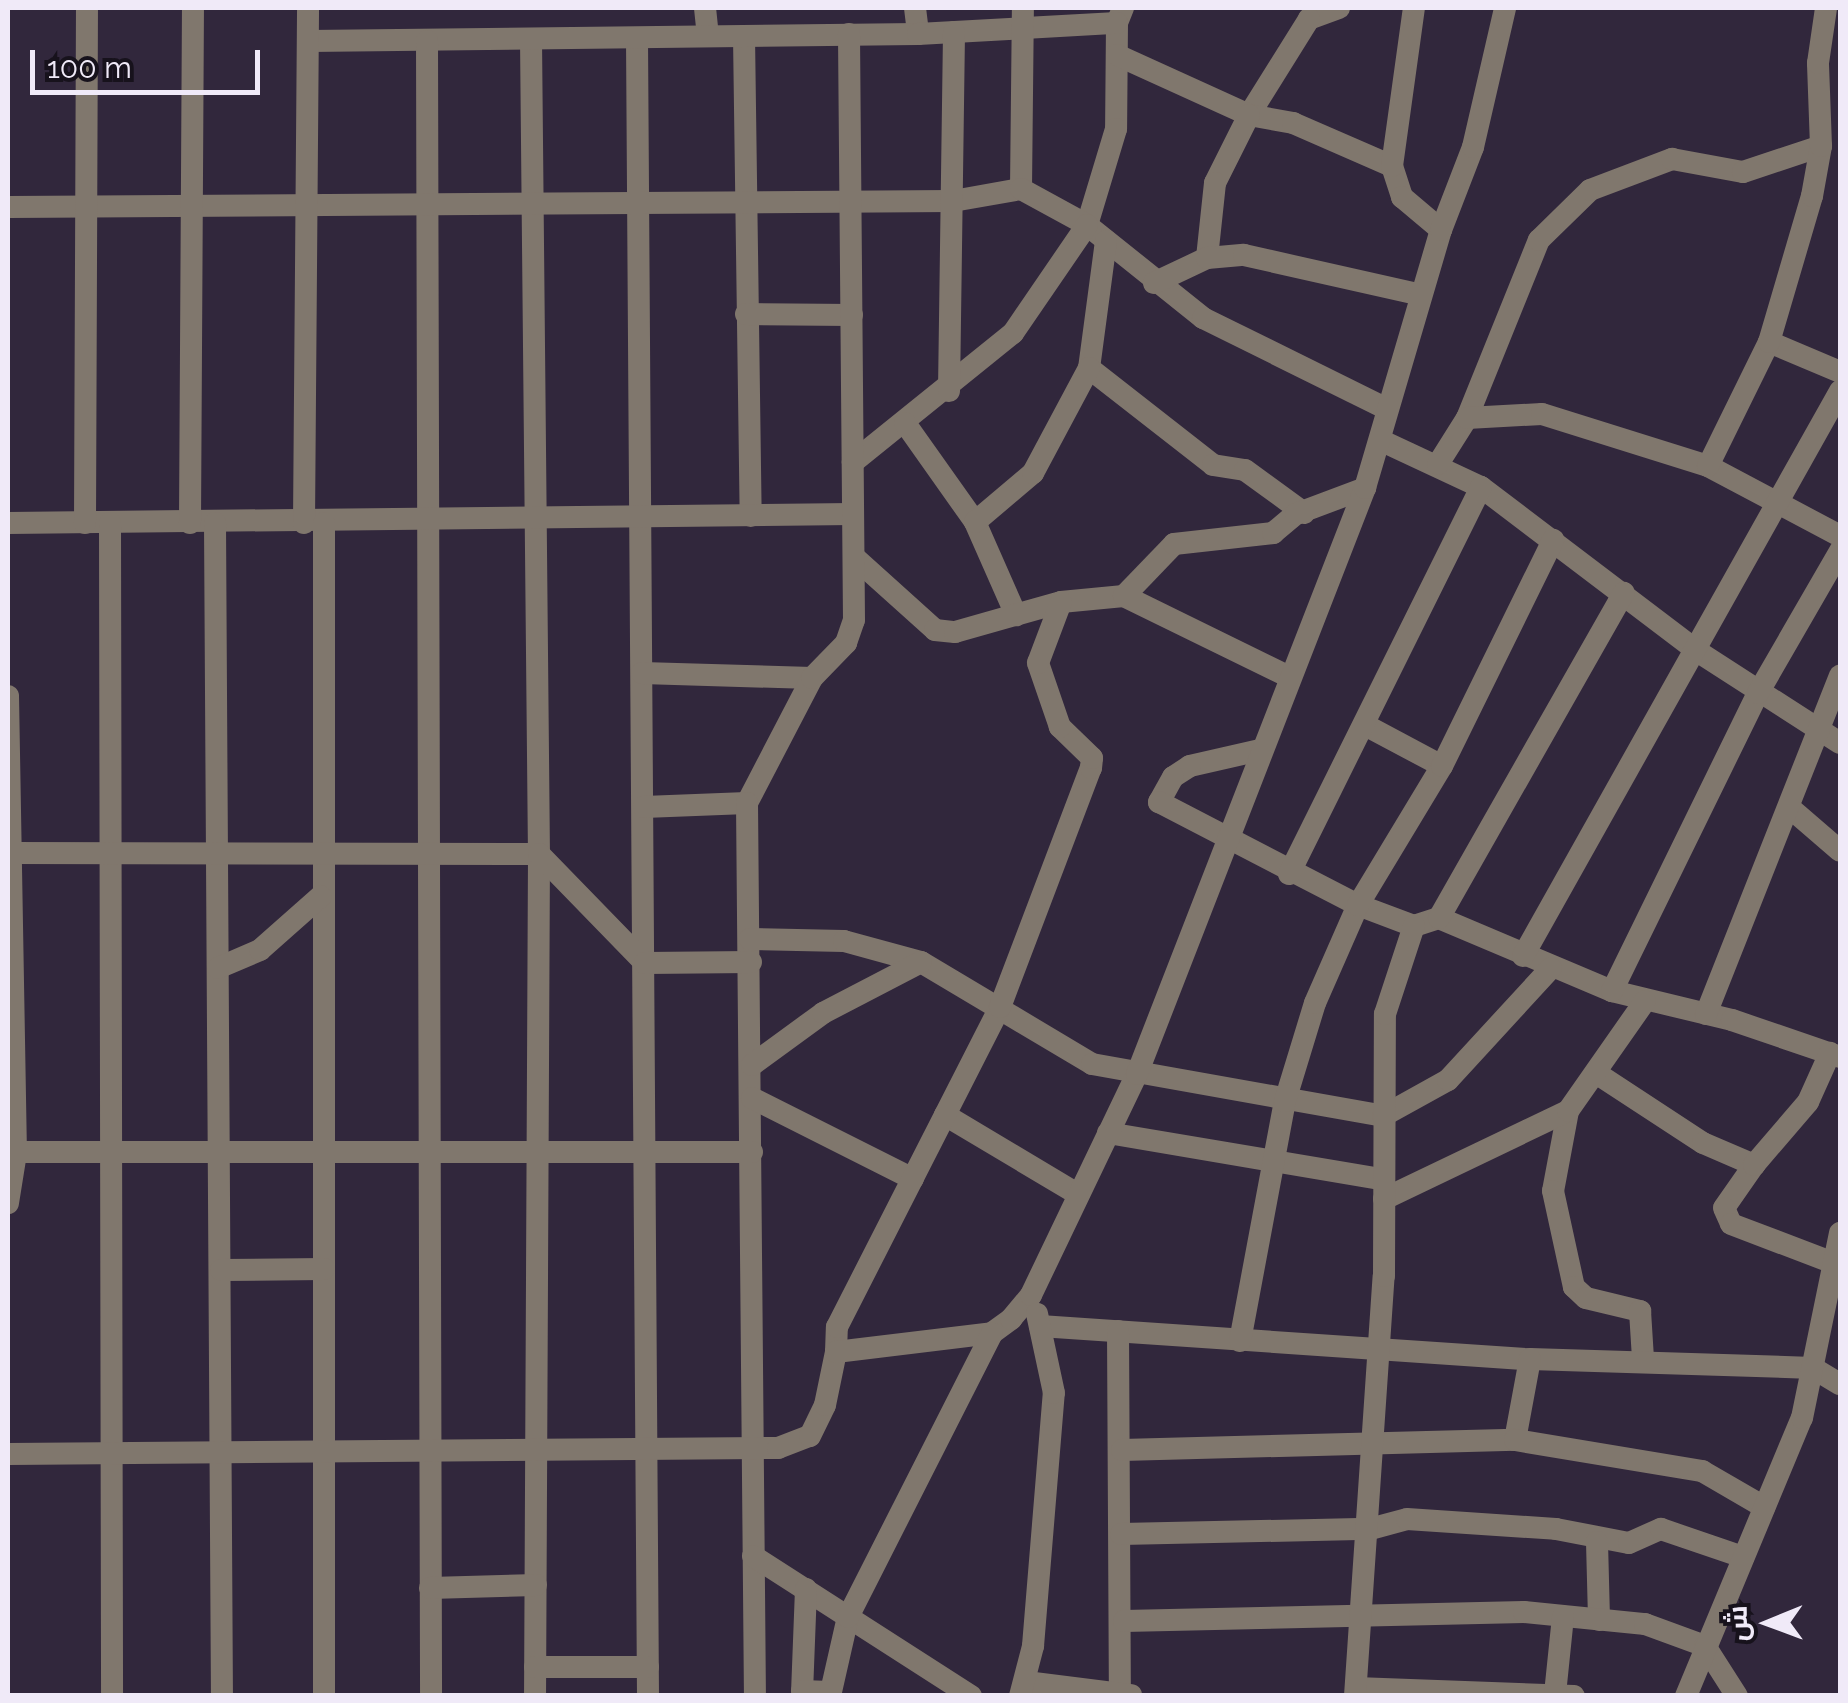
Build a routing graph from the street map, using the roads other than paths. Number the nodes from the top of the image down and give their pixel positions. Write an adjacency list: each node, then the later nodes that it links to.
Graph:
1 (87, 8): 33 (street)
2 (193, 8): 34 (street)
3 (308, 8): 22 (street)
4 (706, 8): 17 (street)
5 (811, 8): 14 (street)
6 (915, 8): 16 (street)
7 (1339, 8): 24 (street)
8 (1414, 8): 26 (street)
9 (1504, 8): 39 (street)
10 (1826, 8): 25 (street)
11 (1120, 15): 12 (street); 23 (street)
12 (1025, 17): 13 (street); 27 (street)
13 (954, 32): 16 (street); 29 (street)
14 (814, 33): 15 (street); 18 (street)
15 (849, 34): 16 (street); 28 (street)
16 (918, 34)
17 (708, 36): 18 (street); 20 (street)
18 (744, 36): 31 (street)
19 (532, 39): 20 (street); 21 (street); 32 (street)
20 (637, 39): 30 (street)
21 (427, 40): 22 (street); 35 (street)
22 (309, 41): 37 (street)
23 (1117, 55): 24 (street); 38 (street)
24 (1249, 115): 26 (street); 41 (street)
25 (1828, 135): 46 (street); 52 (street)
26 (1392, 166): 39 (street)
27 (1021, 189): 29 (street); 38 (street)
28 (850, 200): 29 (street); 31 (street); 45 (street)
29 (954, 201): 49 (street)
30 (638, 202): 31 (street); 32 (street); 65 (street)
31 (744, 202): 44 (street)
32 (534, 203): 35 (street); 64 (street)
33 (86, 206): 34 (street); 36 (street); 67 (street)
34 (194, 206): 37 (street); 70 (street)
35 (428, 206): 37 (street); 73 (street)
36 (8, 207)
37 (308, 207): 72 (street)
38 (1086, 225): 40 (street); 49 (street)
39 (1441, 230): 43 (street)
40 (1106, 241): 42 (street); 47 (street)
41 (1207, 258): 42 (street); 43 (street)
42 (1154, 283): 51 (street)
43 (1421, 295): 51 (street)
44 (746, 314): 45 (street); 63 (street)
45 (852, 315): 55 (street)
46 (1769, 342): 48 (street); 57 (street)
47 (1089, 368): 61 (street); 68 (street)
48 (1840, 372)
49 (949, 390): 53 (street)
50 (1840, 391): 60 (street)
51 (1387, 409): 54 (street)
52 (1466, 418): 56 (street); 57 (street)
53 (906, 424): 55 (street); 68 (street)
54 (1380, 440): 56 (street); 58 (street)
55 (853, 462): 62 (street)
56 (1438, 464): 59 (street)
57 (1708, 466): 60 (street)
58 (1365, 488): 61 (street); 85 (street)
59 (1481, 488): 75 (street); 90 (street)
60 (1782, 503): 74 (street); 83 (street)
61 (1304, 513): 80 (street)
62 (854, 514): 63 (street); 77 (street)
63 (750, 516): 65 (street)
64 (532, 517): 65 (street); 73 (street); 105 (street)
65 (638, 518): 84 (street)
66 (8, 522): 67 (street)
67 (85, 522): 69 (street)
68 (975, 522): 82 (street)
69 (110, 523): 70 (street); 103 (street)
70 (190, 523): 71 (street)
71 (215, 523): 72 (street); 102 (street)
72 (314, 523): 73 (street); 106 (street)
73 (429, 523): 104 (street)
74 (1840, 536)
75 (1553, 540): 79 (street); 95 (street)
76 (1840, 552): 78 (street)
77 (854, 557): 82 (street); 87 (street)
78 (1833, 583): 88 (street)
79 (1624, 593): 83 (street); 110 (street)
80 (1124, 596): 81 (street); 85 (street)
81 (1062, 602): 82 (street); 121 (street)
82 (1016, 615)
83 (1698, 651): 88 (street); 114 (street)
84 (642, 673): 87 (street); 97 (street)
85 (1289, 676): 94 (street)
86 (1840, 676): 92 (street)
87 (812, 678): 96 (street)
88 (1758, 692): 92 (street); 119 (street)
89 (8, 696): 91 (street)
90 (1365, 725): 95 (street); 107 (street)
91 (8, 726): 101 (street)
92 (1818, 731): 93 (street); 98 (street)
93 (1840, 743)
94 (1260, 750): 99 (street); 99 (street)
95 (1442, 766): 109 (street)
96 (747, 803): 97 (street); 113 (street)
97 (644, 806): 116 (street)
98 (1789, 807): 100 (street); 122 (street)
99 (1224, 840): 107 (street); 126 (street)
100 (1840, 851)
101 (10, 852): 103 (street); 111 (street)
102 (217, 852): 103 (street); 106 (street); 117 (street)
103 (114, 853): 136 (street)
104 (433, 854): 105 (street); 106 (street); 137 (street)
105 (539, 854): 116 (street); 139 (street)
106 (324, 856): 108 (street)
107 (1289, 874): 109 (street)
108 (322, 896): 117 (street); 138 (street)
109 (1358, 905): 112 (street); 128 (street)
110 (1439, 918): 112 (street); 114 (street)
111 (10, 922): 133 (street)
112 (1414, 926): 131 (street)
113 (751, 950): 115 (street); 116 (street); 124 (street)
114 (1523, 956): 118 (street)
115 (922, 962): 121 (street); 124 (street)
116 (645, 963): 134 (street)
117 (218, 968): 140 (street)
118 (1550, 968): 119 (street); 131 (street)
119 (1612, 991): 120 (street)
120 (1646, 1001): 122 (street); 125 (street)
121 (1000, 1007): 126 (street); 130 (street)
122 (1706, 1014): 123 (street)
123 (1835, 1055): 142 (street)
124 (752, 1064): 127 (street)
125 (1596, 1073): 129 (street); 142 (street)
126 (1137, 1074): 128 (street); 132 (street)
127 (752, 1098): 135 (street); 143 (street)
128 (1285, 1102): 131 (street); 141 (street)
129 (1568, 1111): 144 (street); 158 (street)
130 (945, 1115): 143 (street); 145 (street)
131 (1383, 1116): 144 (street)
132 (1108, 1132): 141 (street); 145 (street)
133 (12, 1152): 136 (street); 146 (street)
134 (648, 1152): 135 (street); 139 (street); 167 (street)
135 (752, 1152): 169 (street)
136 (115, 1153): 140 (street); 170 (street)
137 (433, 1153): 138 (street); 139 (street); 166 (street)
138 (324, 1154): 140 (street); 149 (street)
139 (539, 1154): 164 (street)
140 (220, 1155): 150 (street)
141 (1278, 1162): 144 (street); 155 (street)
142 (1754, 1165): 148 (street)
143 (913, 1179): 157 (street)
144 (1383, 1189): 156 (street)
145 (1076, 1193): 151 (street)
146 (8, 1203)
147 (1840, 1232): 148 (street)
148 (1831, 1262): 160 (street)
149 (324, 1269): 150 (street); 165 (street)
150 (221, 1270): 171 (street)
151 (1031, 1295): 152 (street); 154 (street)
152 (1040, 1326): 153 (street); 190 (street)
153 (1118, 1331): 155 (street); 168 (street)
154 (992, 1333): 157 (street); 183 (street)
155 (1240, 1341): 156 (street)
156 (1375, 1350): 159 (street); 163 (street)
157 (836, 1352): 169 (street)
158 (1642, 1359): 159 (street); 160 (street)
159 (1530, 1360): 162 (street)
160 (1813, 1368): 161 (street); 173 (street)
161 (1840, 1384)
162 (1515, 1440): 163 (street); 173 (street)
163 (1372, 1441): 168 (street); 174 (street)
164 (536, 1449): 166 (street); 167 (street); 179 (street)
165 (323, 1450): 166 (street); 171 (street); 197 (street)
166 (433, 1450): 180 (street)
167 (647, 1450): 169 (street); 188 (street)
168 (1122, 1450): 175 (street)
169 (756, 1451): 177 (street)
170 (112, 1452): 171 (street); 172 (street); 195 (street)
171 (219, 1453): 196 (street)
172 (8, 1454)
173 (1764, 1507): 178 (street)
174 (1370, 1530): 175 (street); 176 (street); 184 (street)
175 (1121, 1534): 186 (street)
176 (1597, 1542): 178 (street); 185 (street)
177 (753, 1556): 181 (street); 201 (street)
178 (1743, 1557): 187 (street)
179 (536, 1585): 180 (street); 189 (street)
180 (430, 1588): 198 (street)
181 (806, 1589): 183 (street); 192 (street)
182 (1562, 1616): 184 (street); 185 (street); 194 (street)
183 (848, 1618): 192 (street); 202 (street)
184 (1365, 1619): 186 (street); 191 (street)
185 (1600, 1620): 187 (street)
186 (1124, 1622): 193 (street)
187 (1706, 1646): 204 (street); 205 (street)
188 (648, 1666): 189 (street); 200 (street)
189 (535, 1667): 199 (street)
190 (1023, 1689): 193 (street)
191 (1356, 1692): 194 (street)
192 (830, 1694)
193 (1120, 1695): 203 (street)
194 (1564, 1695)
195 (112, 1696)
196 (222, 1696)
197 (324, 1696)
198 (431, 1696)
199 (536, 1696)
200 (648, 1696)
201 (755, 1696)
202 (971, 1696)
203 (1134, 1696)
204 (1686, 1696)
205 (1736, 1696)

